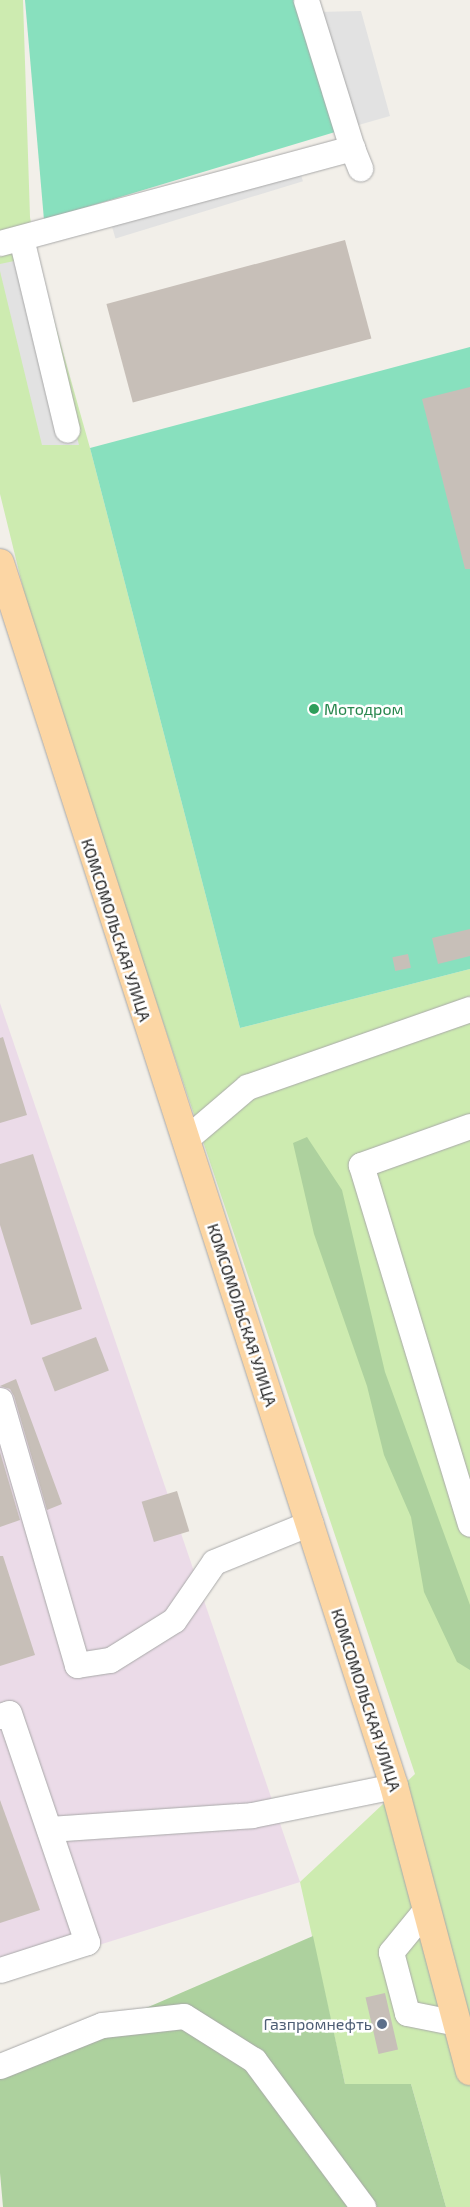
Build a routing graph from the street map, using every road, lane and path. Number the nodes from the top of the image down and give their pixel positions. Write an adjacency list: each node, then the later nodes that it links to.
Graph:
1 (306, 0): 2 (lane)
2 (10, 241): 3 (lane)
3 (67, 430)
4 (0, 563): 7 (main road, КОМСОМОЛЬСКАЯ УЛИЦА)
5 (470, 1008): 7 (lane)
6 (470, 1126): 10 (lane)
7 (185, 1140): 9 (main road, КОМСОМОЛЬСКАЯ УЛИЦА)
8 (0, 1400): 9 (lane)
9 (310, 1523): 12 (main road, КОМСОМОЛЬСКАЯ УЛИЦА)
10 (470, 1524)
11 (0, 1716): 13 (lane)
12 (394, 1786): 13 (lane); 14 (main road, КОМСОМОЛЬСКАЯ УЛИЦА)
13 (49, 1829): 15 (lane)
14 (427, 1908): 16 (main road, КОМСОМОЛЬСКАЯ УЛИЦА); 16 (lane)
15 (0, 1970)
16 (457, 2023): 18 (main road, КОМСОМОЛЬСКАЯ УЛИЦА)
17 (0, 2066): 19 (lane)
18 (470, 2071)
19 (363, 2207)

